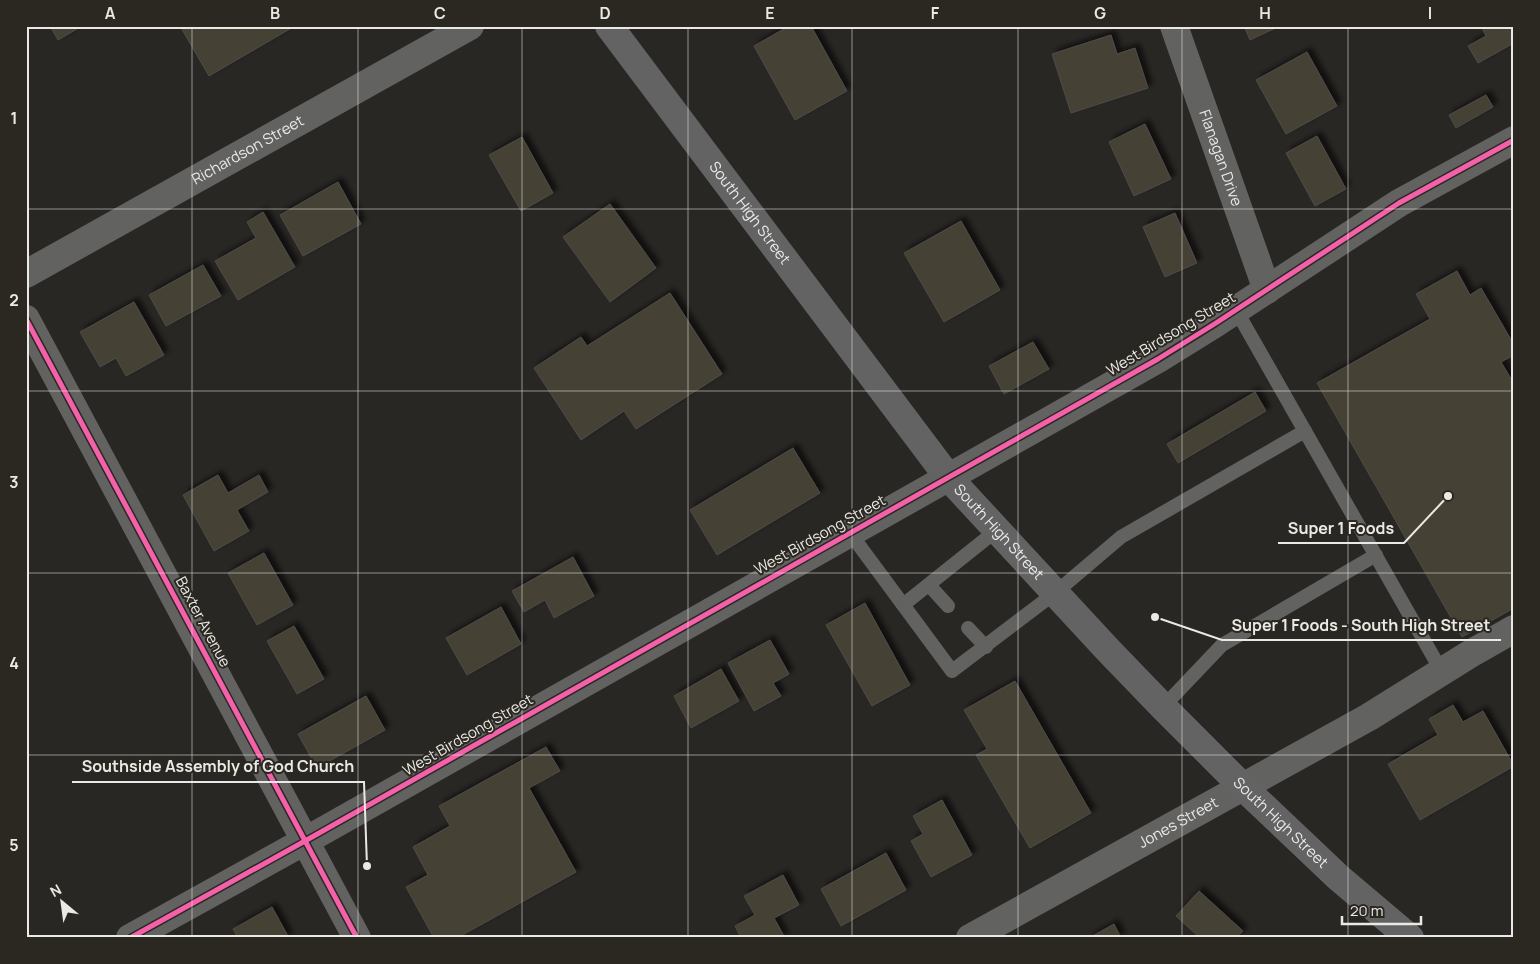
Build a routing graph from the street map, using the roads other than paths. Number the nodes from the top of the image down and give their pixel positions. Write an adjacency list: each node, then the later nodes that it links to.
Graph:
1 (470, 26): 5 (street, Richardson Street)
2 (609, 26): 10 (main road, South High Street)
3 (1174, 26): 6 (street, Flanagan Drive)
4 (1514, 140): 6 (street, West Birdsong Street)
5 (26, 274)
6 (1266, 290): 7 (street, West Birdsong Street)
7 (1236, 310): 9 (lane); 10 (street, West Birdsong Street)
8 (26, 319): 24 (street, Baxter Avenue)
9 (1305, 431): 13 (lane); 15 (lane)
10 (948, 477): 11 (main road, South High Street); 12 (street, West Birdsong Street)
11 (997, 530): 14 (lane); 15 (main road, South High Street)
12 (850, 533): 16 (lane); 24 (street, West Birdsong Street)
13 (1376, 555): 21 (lane); 22 (lane)
14 (929, 585): 16 (lane); 17 (lane)
15 (1055, 593): 20 (lane); 22 (main road, South High Street)
16 (903, 605): 20 (lane)
17 (948, 606)
18 (968, 628): 20 (lane)
19 (1514, 629): 21 (street, Jones Street)
20 (986, 647)
21 (1442, 672): 23 (street, Jones Street)
22 (1163, 707): 23 (main road, South High Street)
23 (1244, 788): 27 (street, Jones Street); 28 (main road, South High Street)
24 (305, 841): 25 (street, West Birdsong Street); 26 (street, Baxter Avenue)
25 (130, 938)
26 (357, 938)
27 (970, 938)
28 (1410, 938)

